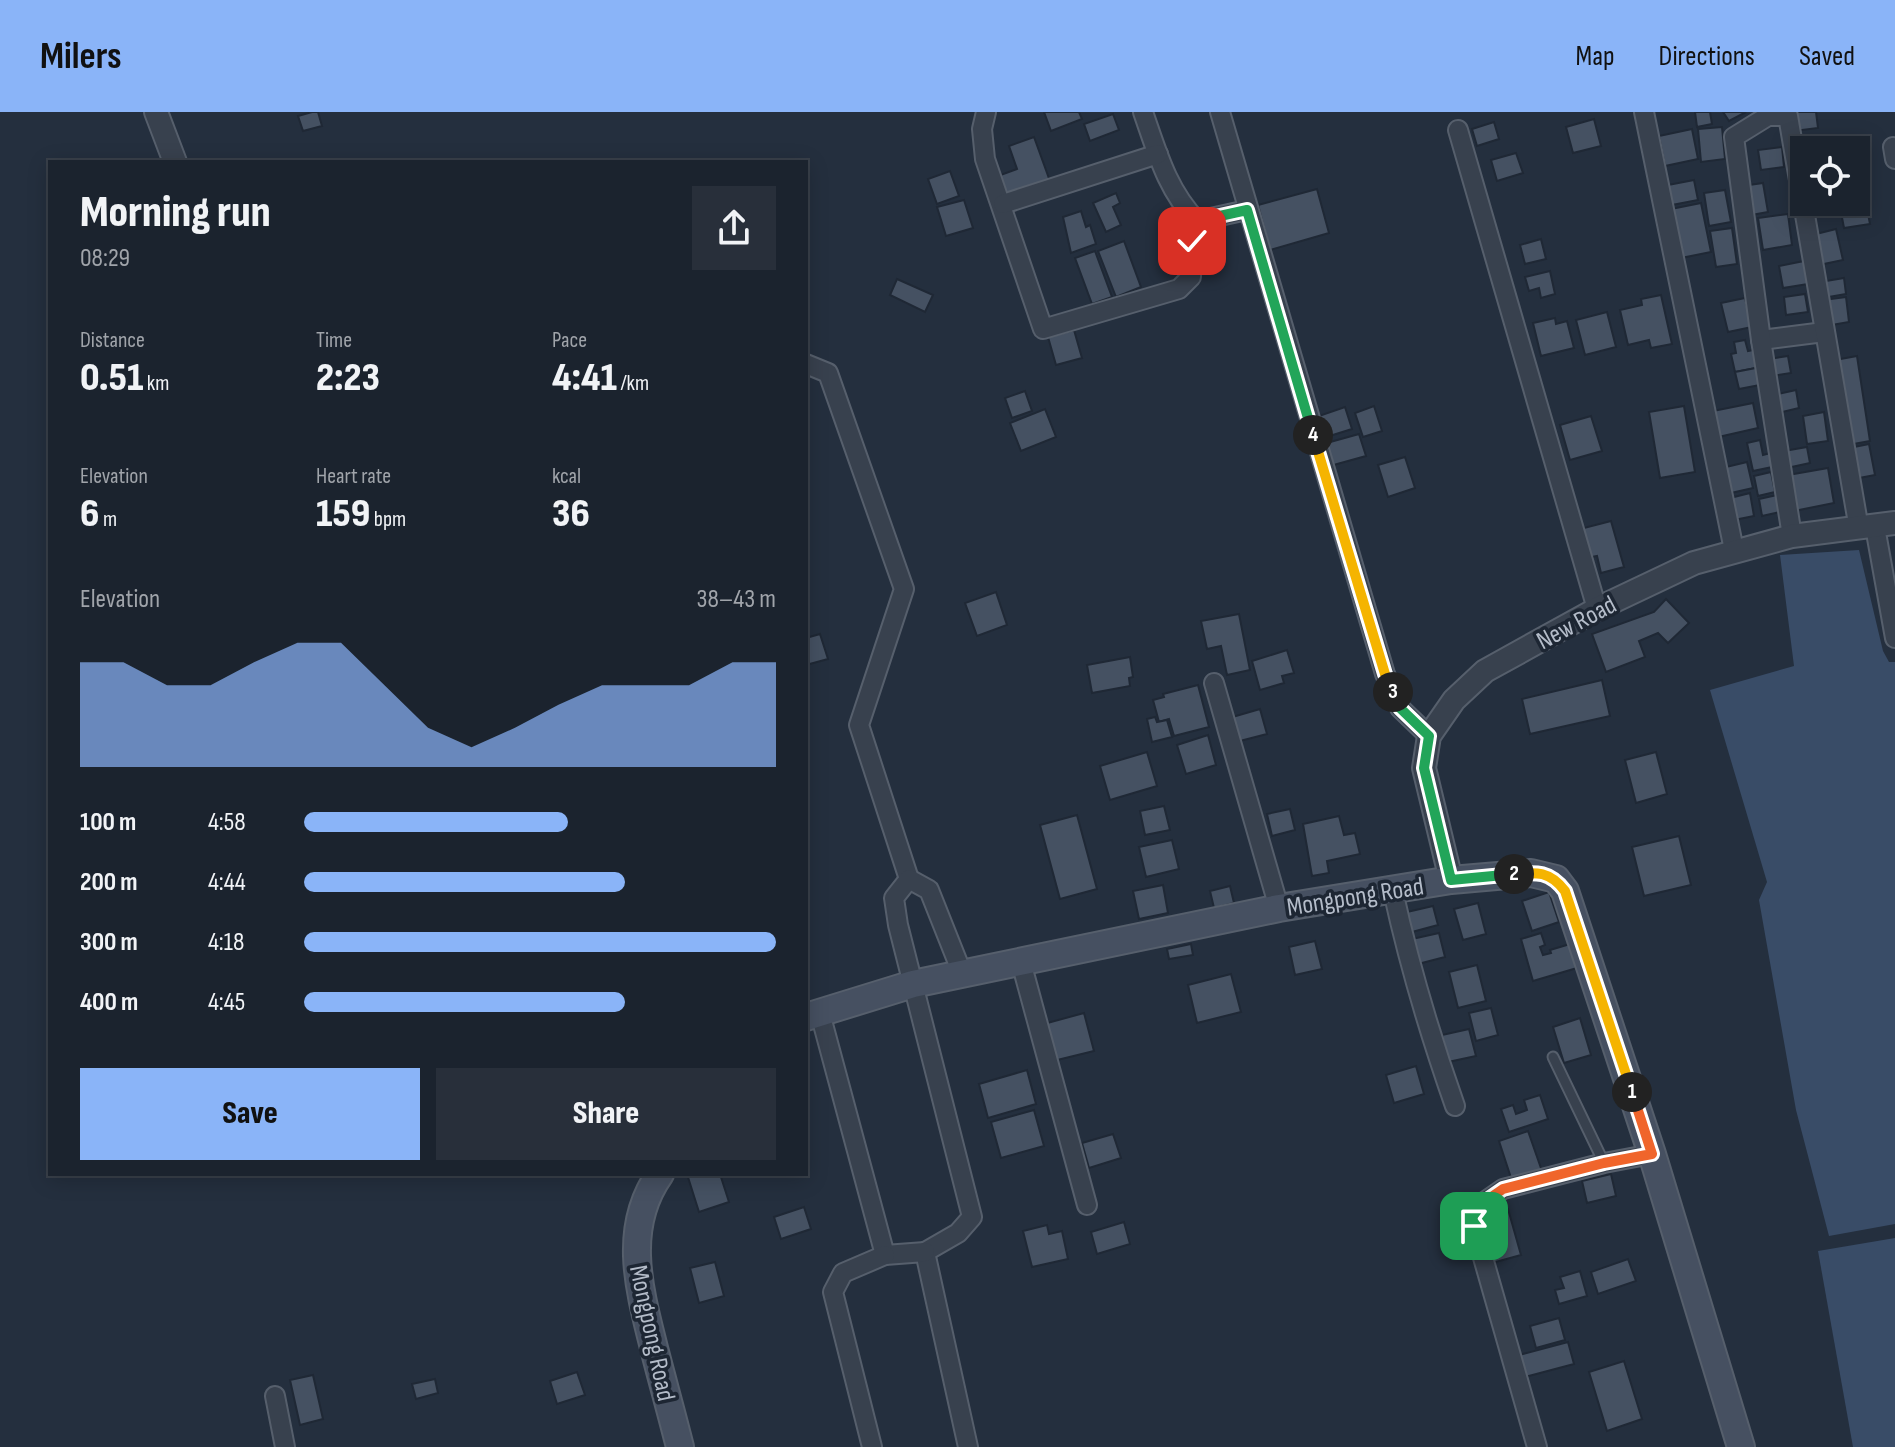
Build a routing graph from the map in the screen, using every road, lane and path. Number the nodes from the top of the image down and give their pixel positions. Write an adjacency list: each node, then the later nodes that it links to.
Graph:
1 (156, 112): 8 (street)
2 (986, 112): 9 (street)
3 (1143, 112): 7 (street)
4 (1220, 112): 10 (street)
5 (1644, 112): 17 (street)
6 (1458, 130): 18 (street)
7 (1158, 154): 9 (street); 11 (street)
8 (174, 160)
9 (1003, 204): 11 (street)
10 (1247, 210): 11 (street); 21 (street)
11 (1197, 221)
12 (1824, 332): 13 (street); 13 (street); 15 (street)
13 (1761, 340): 16 (street)
14 (808, 365): 22 (street)
15 (1876, 527): 16 (street, New Road); 19 (street)
16 (1792, 536): 17 (street, New Road)
17 (1734, 550): 18 (street, New Road)
18 (1597, 609): 21 (street, New Road)
19 (1895, 638)
20 (1214, 683): 25 (street)
21 (1429, 736): 23 (street)
22 (909, 879): 27 (street); 28 (street)
23 (1451, 880): 24 (main road, Mongpong Road); 32 (main road, Mongpong Road)
24 (1393, 891): 25 (main road, Mongpong Road); 31 (street)
25 (1279, 908): 26 (main road, Mongpong Road)
26 (1021, 962): 27 (main road, Mongpong Road); 35 (street)
27 (962, 973): 28 (main road, Mongpong Road)
28 (913, 984): 29 (main road, Mongpong Road); 36 (street)
29 (813, 1015): 37 (street)
30 (1553, 1057): 33 (lane)
31 (1455, 1106)
32 (1652, 1154): 33 (street); 44 (main road, Mongpong Road)
33 (1604, 1163): 43 (street)
34 (659, 1176): 40 (main road, Mongpong Road)
35 (1087, 1205)
36 (925, 1252): 37 (street); 42 (street)
37 (885, 1255): 41 (street)
38 (275, 1396): 39 (street)
39 (285, 1447)
40 (680, 1447)
41 (872, 1447)
42 (968, 1447)
43 (1537, 1447)
44 (1741, 1447)

